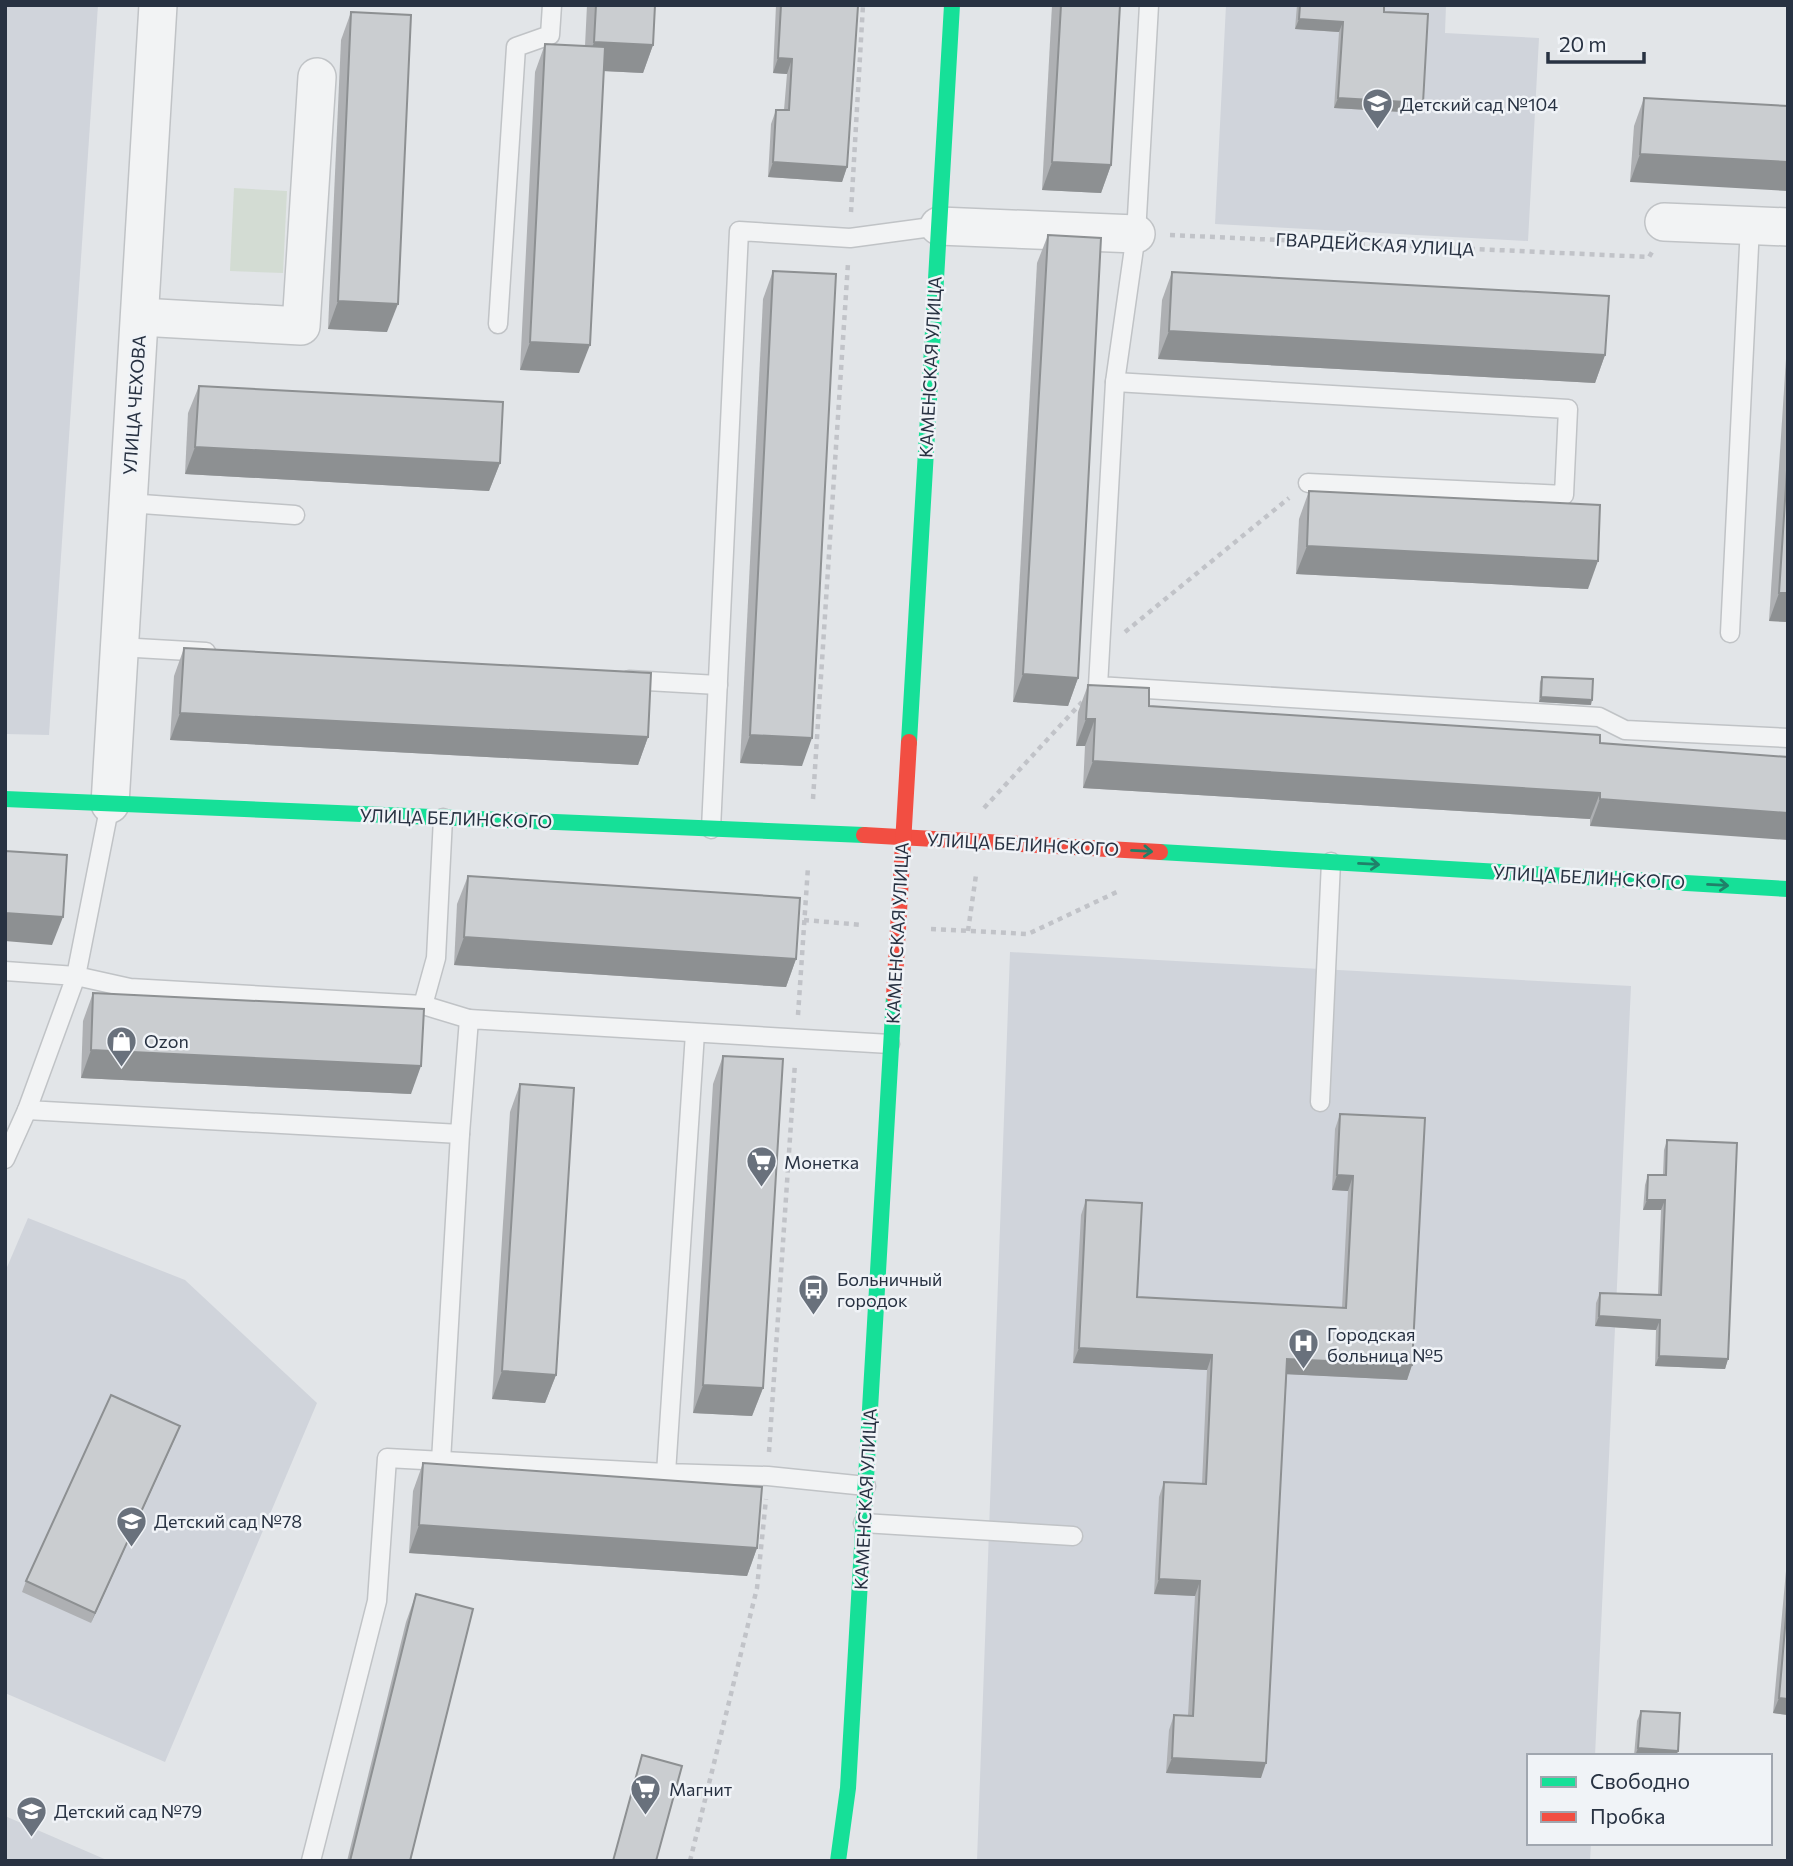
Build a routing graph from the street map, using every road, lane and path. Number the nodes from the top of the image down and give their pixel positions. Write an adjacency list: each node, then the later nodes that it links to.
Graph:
1 (158, 5): 13 (street, УЛИЦА ЧЕХОВА)
2 (552, 5): 14 (lane)
3 (863, 5): 12 (path)
4 (952, 5): 8 (street, КАМЕНСКАЯ УЛИЦА)
5 (1149, 5): 11 (lane)
6 (317, 77): 13 (street)
7 (1664, 222): 9 (street); 11 (path, ГВАРДЕЙСКАЯ УЛИЦА)
8 (939, 226): 11 (street); 12 (lane); 32 (street, КАМЕНСКАЯ УЛИЦА)
9 (1749, 226): 10 (street); 19 (lane)
10 (1788, 227)
11 (1136, 234): 15 (lane)
12 (850, 238): 24 (lane); 31 (path)
13 (140, 317): 17 (street, УЛИЦА ЧЕХОВА)
14 (498, 324)
15 (1115, 382): 16 (lane); 21 (lane)
16 (1308, 483): 21 (path)
17 (128, 503): 18 (lane); 20 (street, УЛИЦА ЧЕХОВА)
18 (295, 515)
19 (1730, 633)
20 (119, 647): 22 (lane); 28 (street, УЛИЦА ЧЕХОВА)
21 (1100, 652): 25 (lane)
22 (230, 654)
23 (606, 678): 24 (lane)
24 (718, 685): 30 (lane)
25 (1098, 687): 26 (lane); 33 (path)
26 (1788, 738)
27 (5, 799): 28 (street, УЛИЦА БЕЛИНСКОГО)
28 (110, 804): 29 (street, УЛИЦА БЕЛИНСКОГО); 41 (lane)
29 (443, 818): 30 (street, УЛИЦА БЕЛИНСКОГО); 42 (lane)
30 (711, 829): 31 (street, УЛИЦА БЕЛИНСКОГО)
31 (811, 833): 32 (street, УЛИЦА БЕЛИНСКОГО); 37 (path)
32 (902, 837): 33 (street, УЛИЦА БЕЛИНСКОГО); 38 (street, КАМЕНСКАЯ УЛИЦА)
33 (981, 841): 34 (street, УЛИЦА БЕЛИНСКОГО, one-way to 34); 39 (path)
34 (1331, 862): 35 (street, УЛИЦА БЕЛИНСКОГО, one-way to 35); 47 (lane)
35 (1788, 889)
36 (1121, 890): 39 (path)
37 (804, 920): 38 (path); 45 (path)
38 (897, 928): 39 (path); 46 (street, КАМЕНСКАЯ УЛИЦА)
39 (968, 931)
40 (5, 971): 41 (lane)
41 (76, 976): 42 (lane); 48 (lane)
42 (423, 1005): 43 (lane)
43 (469, 1019): 44 (lane); 49 (lane)
44 (695, 1033): 45 (lane); 52 (lane)
45 (797, 1039): 46 (lane); 53 (path)
46 (890, 1044): 54 (street, КАМЕНСКАЯ УЛИЦА)
47 (1320, 1102)
48 (27, 1110): 49 (lane); 50 (lane)
49 (460, 1134): 51 (lane)
50 (5, 1159)
51 (441, 1461): 52 (lane); 57 (lane)
52 (666, 1473): 53 (lane)
53 (768, 1476): 54 (lane); 58 (path)
54 (866, 1486): 55 (street, КАМЕНСКАЯ УЛИЦА)
55 (863, 1523): 56 (lane); 59 (street, КАМЕНСКАЯ УЛИЦА)
56 (1073, 1536)
57 (311, 1861)
58 (690, 1861)
59 (838, 1861)

